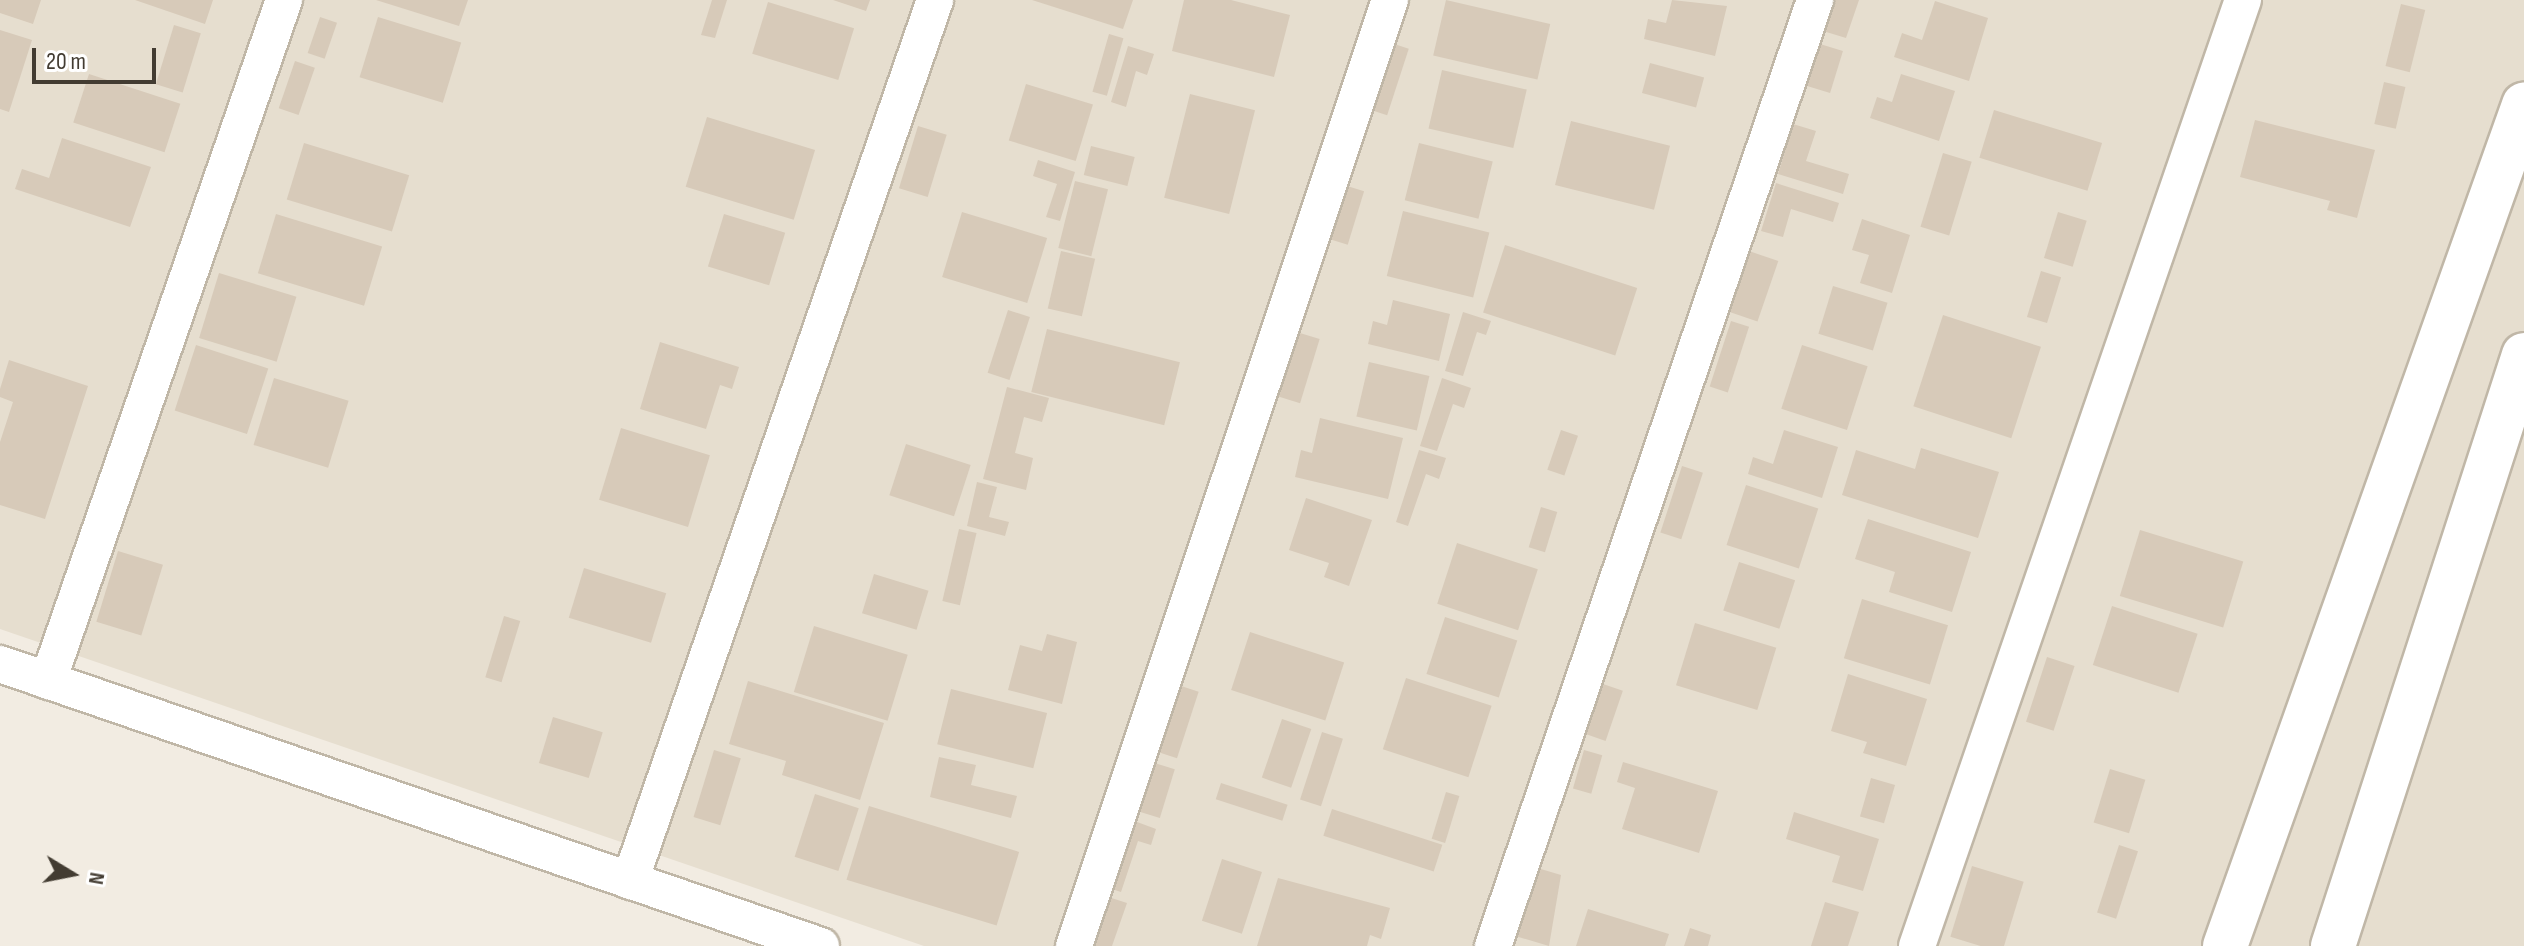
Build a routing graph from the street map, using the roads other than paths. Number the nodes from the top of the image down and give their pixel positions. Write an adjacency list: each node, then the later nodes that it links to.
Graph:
1 (284, 0): 9 (street)
2 (935, 0): 10 (street)
3 (1390, 0): 12 (street)
4 (1815, 0): 13 (street)
5 (2243, 0): 14 (street)
6 (2524, 105): 15 (street)
7 (2524, 355): 16 (street)
8 (0, 664): 9 (street)
9 (48, 681): 10 (street)
10 (630, 881): 11 (street)
11 (821, 946)
12 (1074, 946)
13 (1493, 946)
14 (1917, 946)
15 (2225, 946)
16 (2333, 946)

